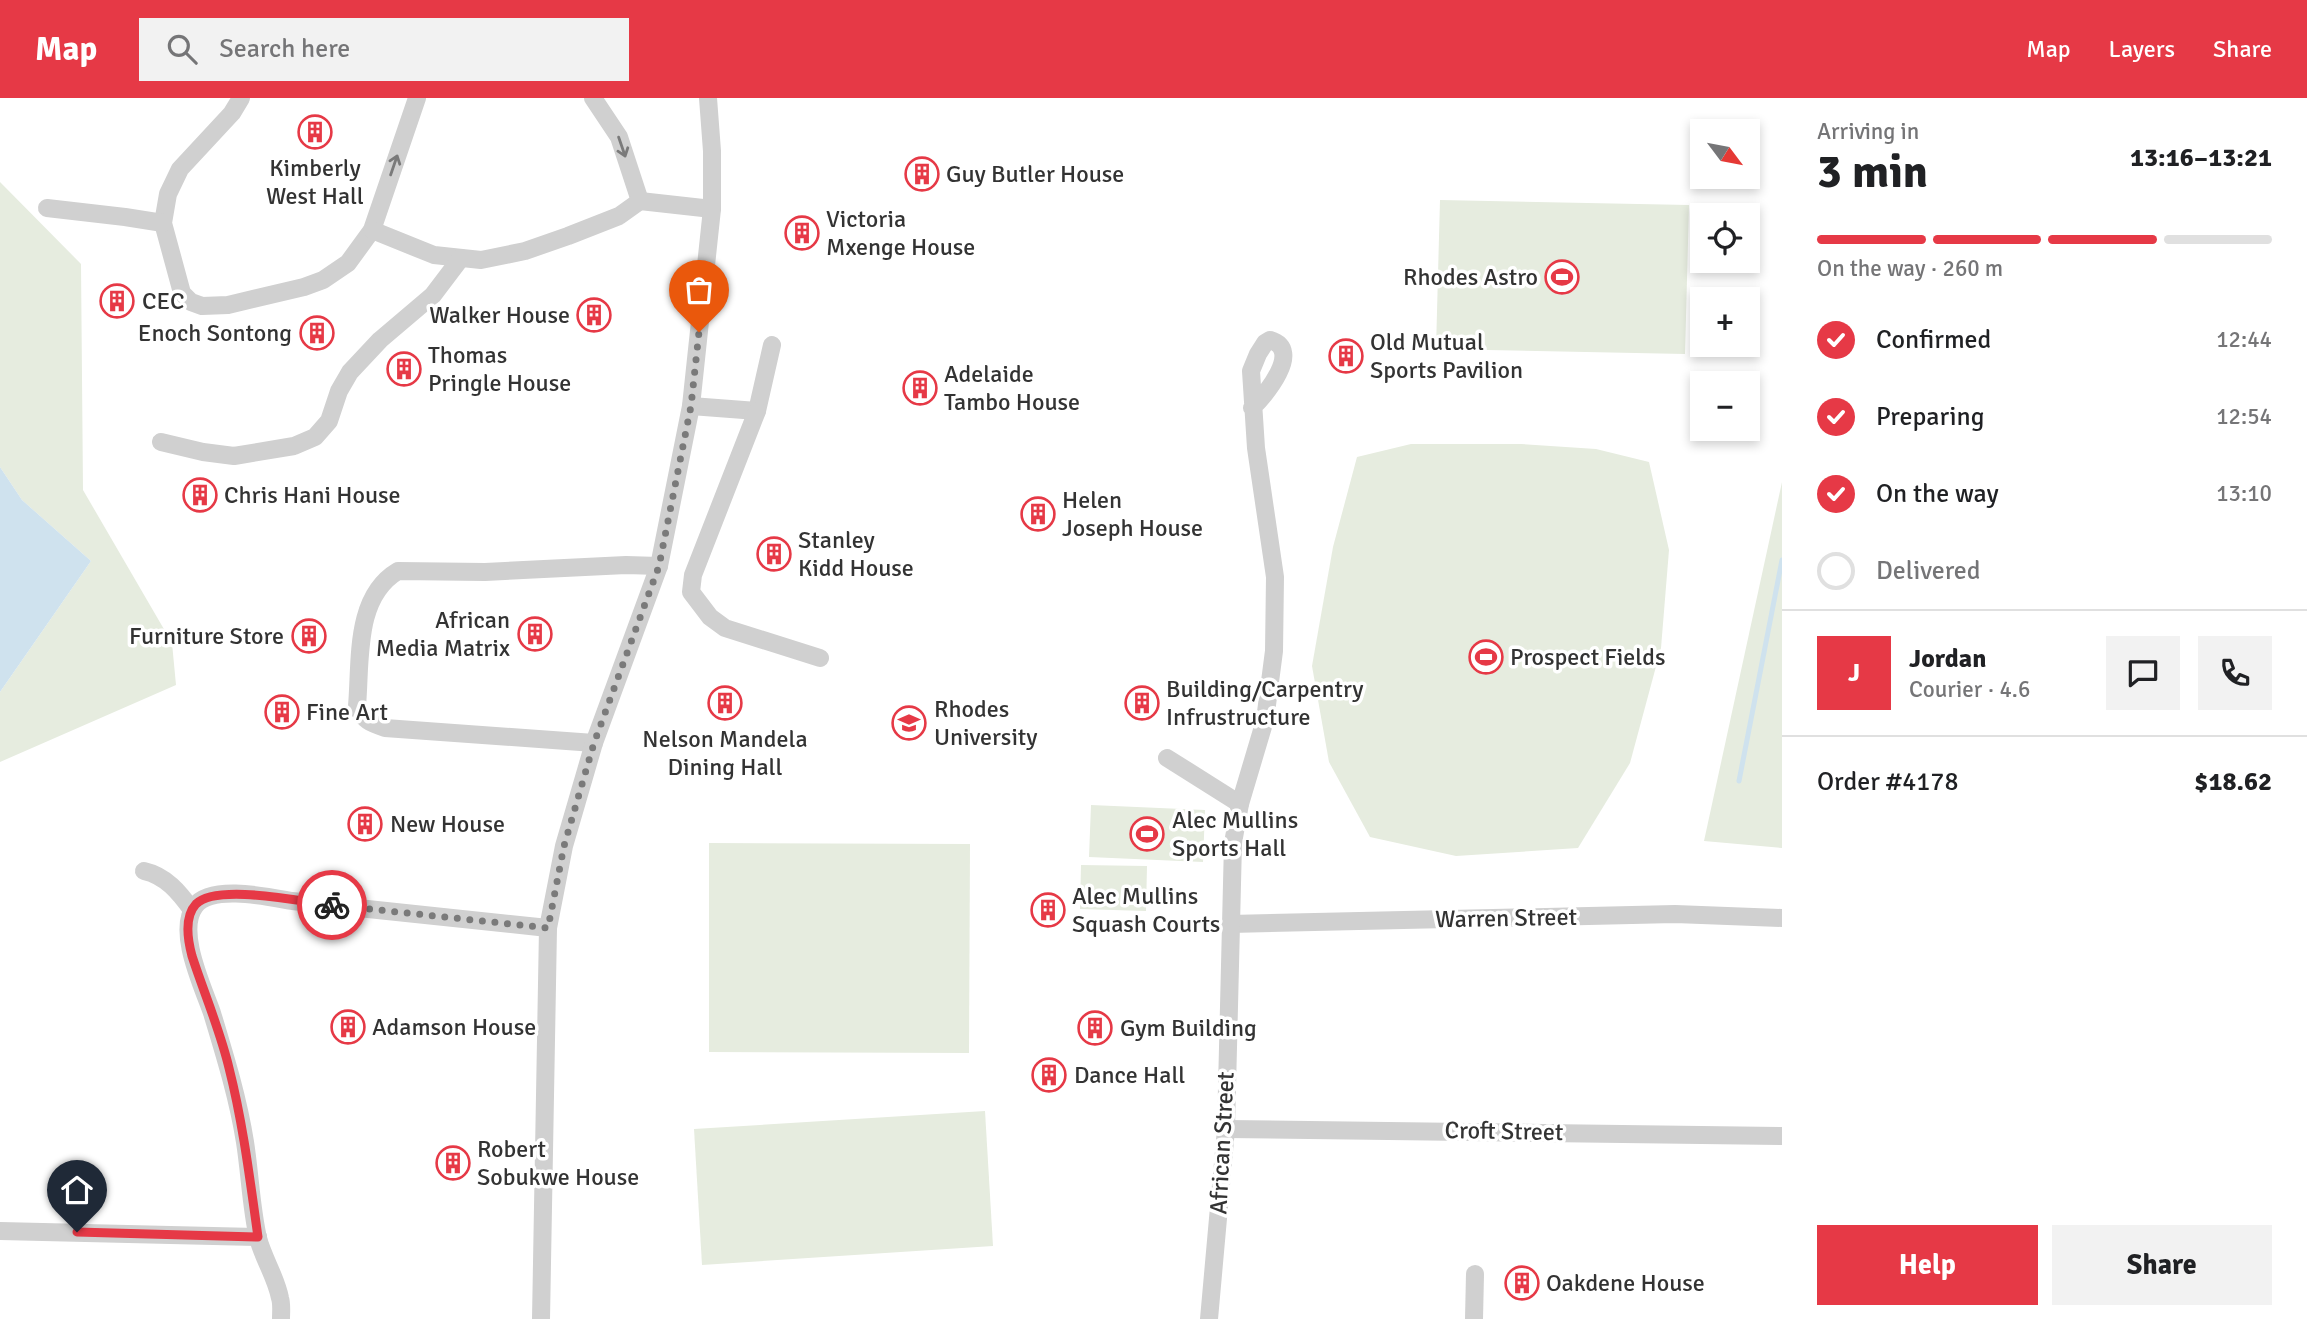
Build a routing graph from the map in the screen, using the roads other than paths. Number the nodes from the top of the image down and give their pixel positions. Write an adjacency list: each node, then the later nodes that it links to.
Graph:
1 (241, 98): 8 (street)
2 (416, 98): 9 (street, one-way to 2)
3 (593, 98): 5 (street, one-way to 5)
4 (708, 98): 7 (street)
5 (640, 201): 7 (street); 10 (street)
6 (47, 208): 8 (street)
7 (712, 209): 12 (street)
8 (163, 223): 9 (street)
9 (372, 230): 10 (street)
10 (461, 258): 15 (street)
11 (772, 345): 14 (street)
12 (691, 406): 14 (street); 16 (street)
13 (1252, 408): 20 (street, African Street)
14 (757, 411): 17 (street)
15 (161, 442)
16 (659, 566): 18 (street); 18 (street)
17 (820, 658)
18 (594, 743): 25 (street)
19 (1167, 758): 20 (street)
20 (1240, 804): 24 (street, African Street)
21 (144, 871): 22 (street)
22 (192, 910): 25 (street); 29 (street)
23 (1782, 918): 24 (street, Warren Street)
24 (1230, 924): 26 (street, African Street)
25 (548, 928): 32 (street)
26 (1226, 1129): 27 (street, Croft Street); 33 (street, African Street)
27 (1782, 1136)
28 (0, 1231): 29 (street)
29 (258, 1237): 31 (street)
30 (1475, 1274): 34 (street)
31 (281, 1319)
32 (541, 1319)
33 (1209, 1319)
34 (1474, 1319)

